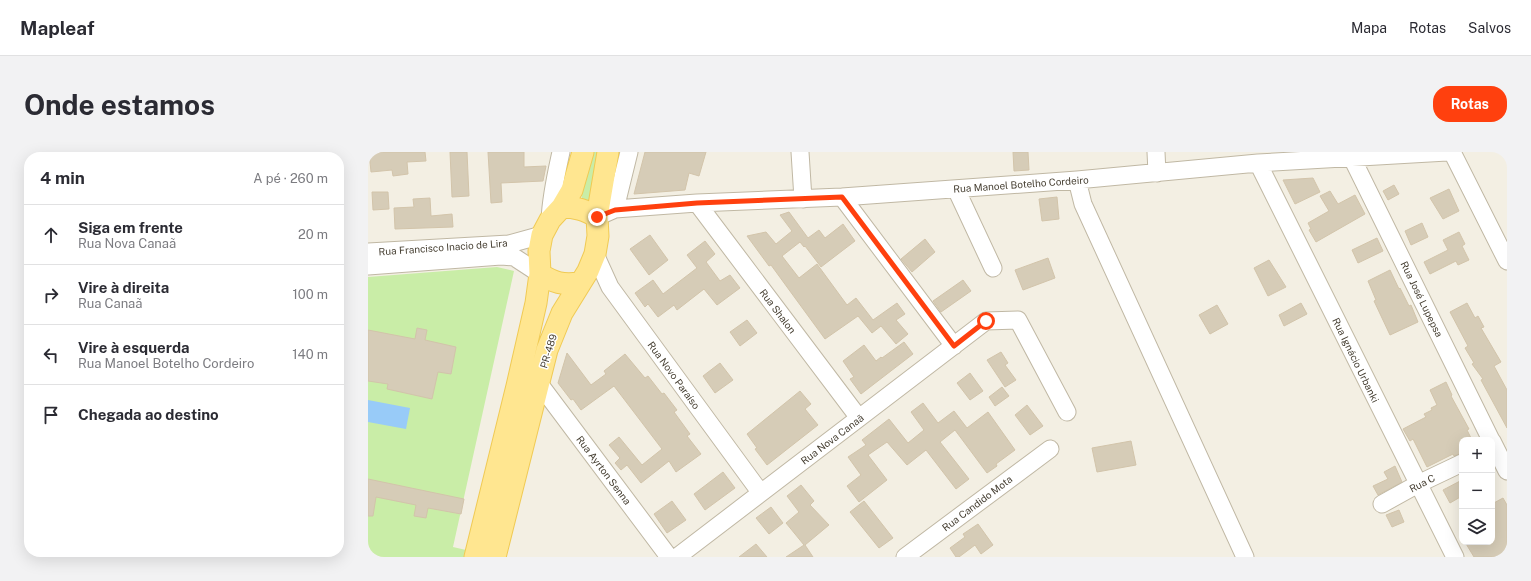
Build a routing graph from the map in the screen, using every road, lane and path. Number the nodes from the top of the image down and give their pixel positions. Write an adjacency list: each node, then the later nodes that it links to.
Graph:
1 (561, 152): 19 (street)
2 (583, 152): 19 (main road, PR-489 / PR-489)
3 (608, 152): 18 (main road, PR-489 / PR-489)
4 (629, 152): 18 (street)
5 (800, 152): 16 (street)
6 (1156, 152): 12 (street)
7 (1447, 152): 10 (street, Rua Manoel Botelho Cordeiro)
8 (1452, 152): 22 (street)
9 (1294, 157): 10 (street, Rua Manoel Botelho Cordeiro); 11 (street, Rua Manoel Botelho Cordeiro)
10 (1352, 158): 31 (street, Rua José Lupepsa)
11 (1258, 163): 12 (street, Rua Manoel Botelho Cordeiro); 36 (street, Rua Ignácio Urbanki)
12 (1157, 173): 13 (street, Rua Manoel Botelho Cordeiro)
13 (1077, 180): 14 (street, Rua Manoel Botelho Cordeiro); 44 (street)
14 (956, 189): 15 (street, Rua Manoel Botelho Cordeiro); 24 (street)
15 (842, 197): 16 (street, Rua Manoel Botelho Cordeiro); 27 (street)
16 (802, 199): 17 (street, Rua Manoel Botelho Cordeiro)
17 (697, 203): 18 (street, Rua Manoel Botelho Cordeiro); 30 (street, Rua Shalon)
18 (606, 213): 19 (main road); 21 (main road, PR-489 / PR-489)
19 (551, 221): 20 (street, Rua Francisco Inacio de Lira); 25 (main road, PR-489 / PR-489)
20 (368, 252)
21 (595, 254): 26 (main road, PR-489 / PR-489); 37 (street, Rua Novo Paraíso)
22 (1507, 261)
23 (368, 266): 25 (street, Rua Francisco Inacio de Lira)
24 (993, 268)
25 (540, 274): 26 (main road); 39 (main road, PR-489 / PR-489)
26 (579, 284): 28 (main road, PR-489 / PR-489)
27 (954, 346): 29 (street, Rua Nova Canaã); 30 (street, Rua Nova Canaã)
28 (538, 382): 40 (main road, PR-489 / PR-489); 41 (street, Rua Ayrton Senna)
29 (1067, 412)
30 (859, 418): 37 (street, Rua Nova Canaã)
31 (1492, 437)
32 (1495, 443): 35 (street, Rua José Lupepsa)
33 (1050, 449): 43 (street, Rua Candido Mota)
34 (1459, 464): 36 (street, Rua C)
35 (1507, 470)
36 (1418, 484): 38 (street, Rua C); 45 (street, Rua Ignácio Urbanki)
37 (760, 492): 42 (street, Rua Nova Canaã)
38 (1382, 504)
39 (475, 557)
40 (495, 557)
41 (669, 557)
42 (677, 557)
43 (905, 557)
44 (1245, 557)
45 (1455, 557)

